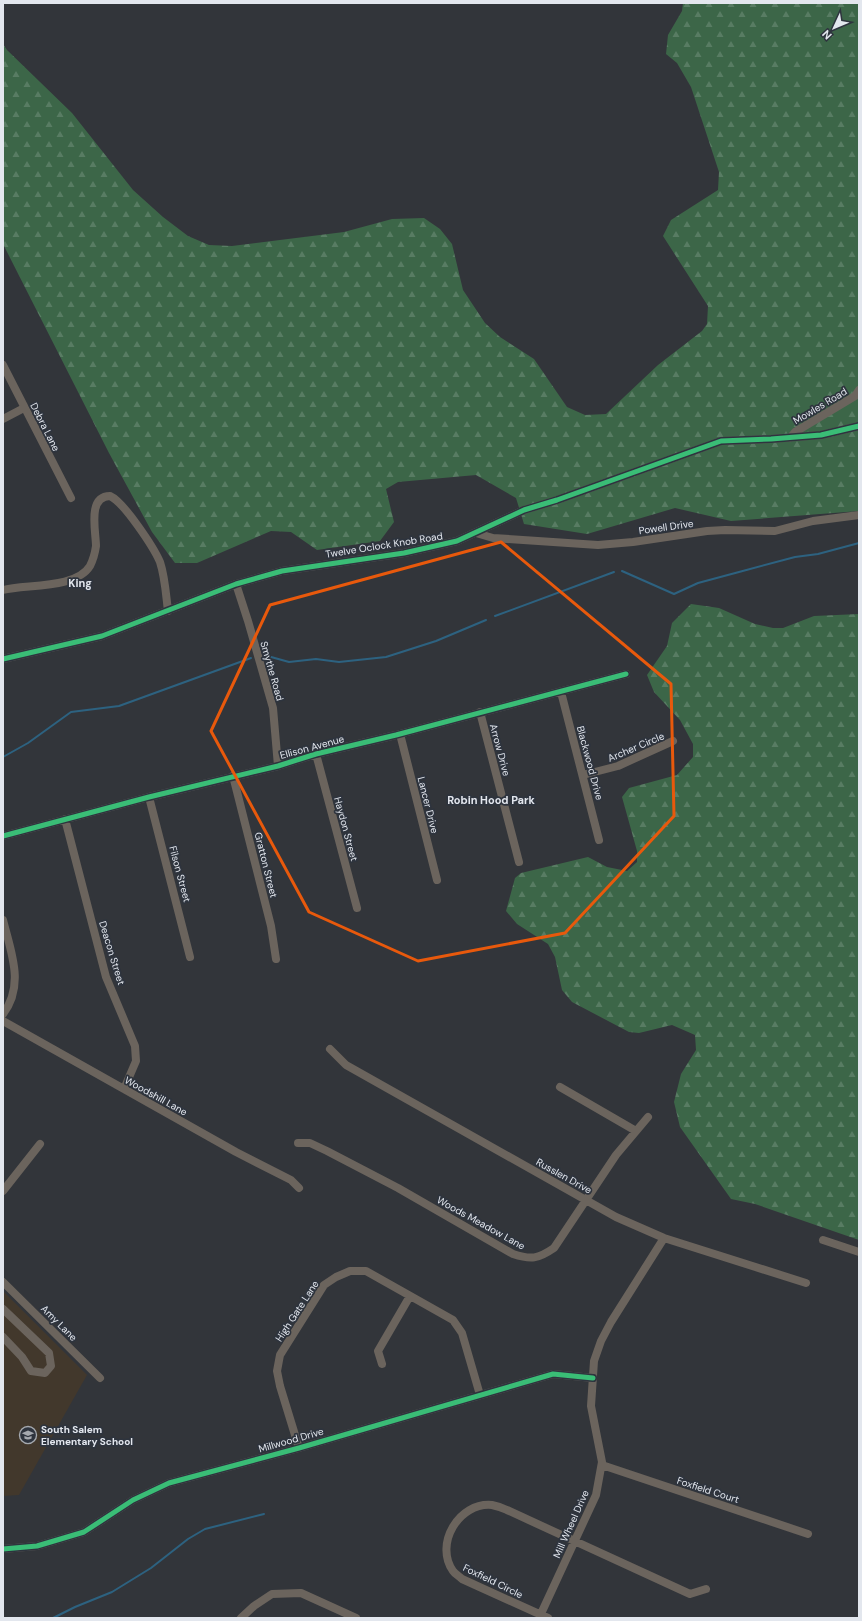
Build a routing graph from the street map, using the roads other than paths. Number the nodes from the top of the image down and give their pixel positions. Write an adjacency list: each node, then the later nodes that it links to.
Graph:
1 (3, 365): 3 (street, Debra Lane)
2 (859, 390): 6 (street, Mowles Road)
3 (24, 408): 4 (street); 7 (street, Debra Lane)
4 (3, 419)
5 (859, 426): 6 (street, Twelve Oclock Knob Road)
6 (790, 438): 9 (street, Twelve Oclock Knob Road)
7 (71, 498)
8 (859, 515): 9 (street, Powell Drive)
9 (476, 532): 10 (street, Twelve Oclock Knob Road)
10 (236, 584): 12 (street, Twelve Oclock Knob Road); 20 (street, Smythe Road)
11 (3, 590): 12 (street)
12 (168, 611): 13 (street, Twelve Oclock Knob Road)
13 (3, 660)
14 (626, 674): 15 (street, Ellison Avenue)
15 (560, 692): 16 (street, Ellison Avenue); 21 (street, Blackwood Drive)
16 (480, 712): 17 (street, Ellison Avenue); 27 (street, Arrow Drive)
17 (400, 734): 19 (street, Ellison Avenue); 28 (street, Lancer Drive)
18 (673, 742): 21 (street, Archer Circle)
19 (316, 754): 20 (street, Ellison Avenue); 29 (street, Haydon Street)
20 (278, 766): 22 (street, Ellison Avenue)
21 (583, 775): 26 (street, Blackwood Drive)
22 (233, 776): 23 (street, Ellison Avenue); 32 (street, Gratton Street)
23 (149, 797): 24 (street, Ellison Avenue); 31 (street, Filson Street)
24 (65, 819): 25 (street, Ellison Avenue); 37 (street, Deacon Street)
25 (3, 836)
26 (599, 840)
27 (519, 862)
28 (437, 880)
29 (356, 908)
30 (3, 920): 33 (street)
31 (190, 957)
32 (276, 959)
33 (3, 1014)
34 (3, 1021): 37 (street, Woodshill Lane)
35 (330, 1049): 44 (street, Russlen Drive)
36 (560, 1087): 39 (street)
37 (124, 1089): 42 (street, Woodshill Lane)
38 (648, 1117): 39 (street, Woods Meadow Lane)
39 (636, 1131): 44 (street, Woods Meadow Lane)
40 (298, 1143): 44 (street, Woods Meadow Lane)
41 (40, 1144): 43 (street)
42 (300, 1188)
43 (3, 1191)
44 (586, 1200): 45 (street, Russlen Drive)
45 (664, 1238): 49 (street, Russlen Drive); 55 (street, Mill Wheel Drive)
46 (823, 1240): 47 (street)
47 (859, 1252)
48 (3, 1282): 54 (street, Amy Lane)
49 (806, 1283)
50 (410, 1296): 53 (street); 56 (street, High Gate Lane); 57 (street, High Gate Lane)
51 (3, 1309): 52 (street)
52 (3, 1337)
53 (382, 1364)
54 (100, 1378)
55 (593, 1378): 56 (street, Millwood Drive); 58 (street, Mill Wheel Drive)
56 (480, 1395): 57 (street, Millwood Drive)
57 (299, 1448): 61 (street, Millwood Drive)
58 (602, 1465): 59 (street, Foxfield Court); 60 (street, Mill Wheel Drive)
59 (808, 1534)
60 (574, 1542): 62 (street, Foxfield Circle); 63 (street, Mill Wheel Drive); 63 (street, Foxfield Circle)
61 (3, 1550)
62 (706, 1589)
63 (542, 1617)
64 (241, 1618): 65 (street)
65 (356, 1618)

